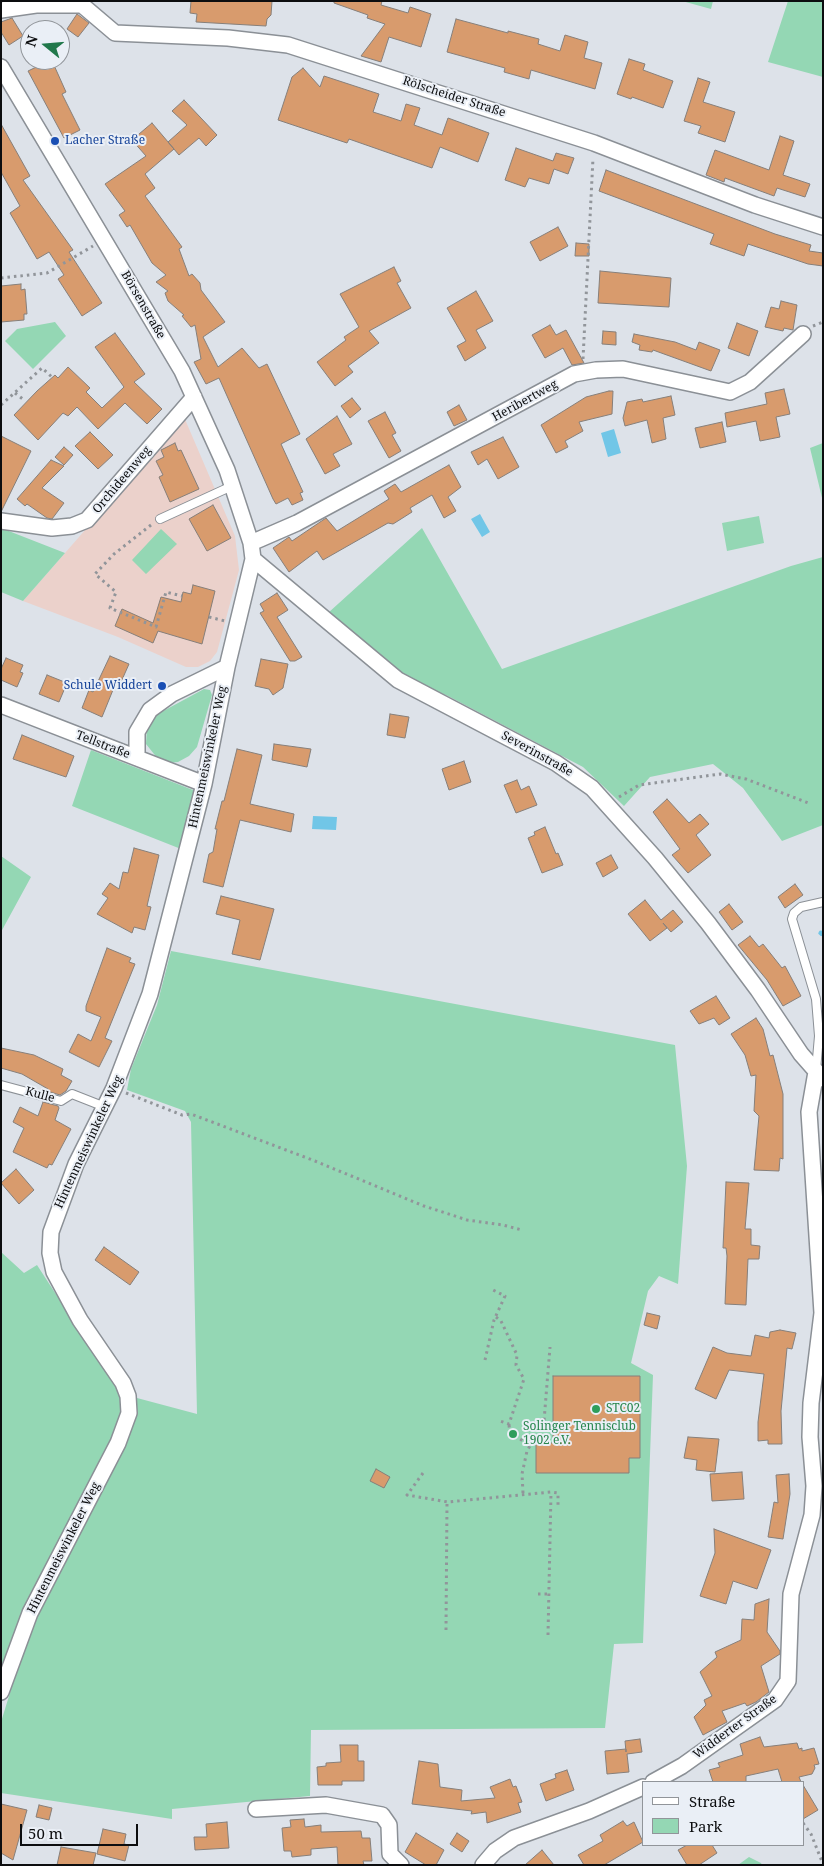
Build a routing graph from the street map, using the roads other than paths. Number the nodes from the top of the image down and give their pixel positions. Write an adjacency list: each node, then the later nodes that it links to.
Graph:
1 (83, 3): 2 (street, Rölscheider Straße); 4 (street, Rölscheider Straße)
2 (1, 10)
3 (1, 67): 6 (street, Börsenstraße)
4 (823, 227)
5 (803, 334): 10 (street, Heribertweg)
6 (194, 397): 7 (street, Börsenstraße); 9 (street, Orchideenweg)
7 (232, 486): 8 (lane); 10 (street, Börsenstraße)
8 (160, 519)
9 (1, 521)
10 (251, 543): 11 (street, Börsenstraße)
11 (253, 559): 12 (street, Hintenmeiswinkeler Weg); 17 (street, Severinstraße)
12 (227, 667): 14 (street); 15 (street, Hintenmeiswinkeler Weg)
13 (1, 705): 14 (street, Tellstraße)
14 (138, 758): 15 (street, Tellstraße)
15 (204, 784): 19 (street, Hintenmeiswinkeler Weg)
16 (823, 902): 17 (lane)
17 (819, 1075): 20 (street, Widderter Straße)
18 (1, 1085): 19 (lane, Kulle)
19 (105, 1107): 23 (street, Hintenmeiswinkeler Weg)
20 (821, 1233): 21 (street, Widderter Straße)
21 (823, 1297): 22 (street, Widderter Straße)
22 (817, 1517): 24 (street, Widderter Straße)
23 (1, 1692)
24 (655, 1781)
25 (642, 1787): 28 (street)
26 (256, 1809): 27 (street)
27 (401, 1865)
28 (483, 1865)

